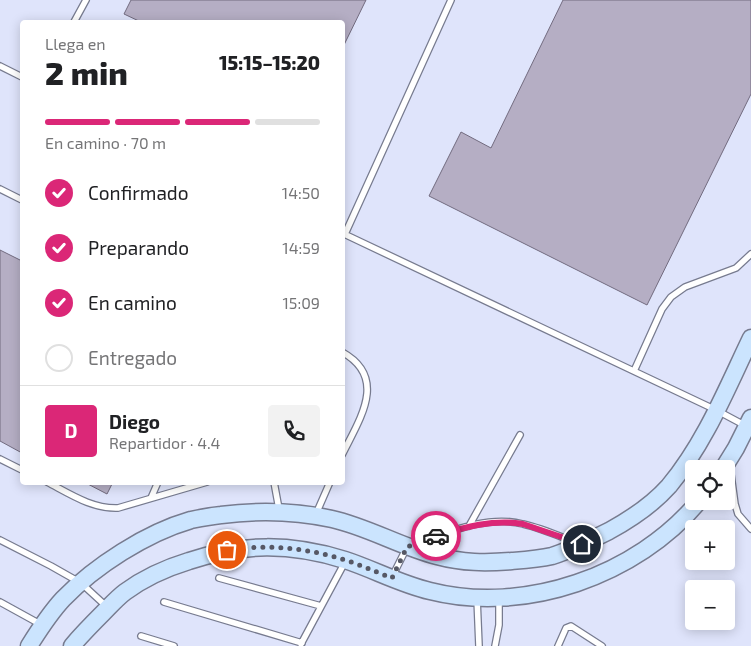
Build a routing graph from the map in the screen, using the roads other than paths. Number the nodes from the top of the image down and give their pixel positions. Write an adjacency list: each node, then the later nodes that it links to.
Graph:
1 (86, 0): 3 (lane)
2 (451, 0): 8 (lane)
3 (75, 20)
4 (0, 66): 5 (lane)
5 (20, 76)
6 (0, 189): 7 (lane)
7 (20, 199)
8 (345, 232)
9 (345, 234): 13 (lane)
10 (751, 254): 13 (lane)
11 (751, 338): 14 (street)
12 (345, 354): 17 (lane)
13 (634, 371): 14 (lane)
14 (716, 410): 15 (lane); 34 (street)
15 (749, 422): 19 (street)
16 (520, 435): 31 (lane)
17 (345, 449)
18 (0, 459): 20 (lane)
19 (728, 460)
20 (20, 469)
21 (53, 485): 26 (lane)
22 (157, 485): 26 (lane)
23 (196, 485): 26 (lane)
24 (274, 485): 29 (lane)
25 (329, 485): 30 (lane)
26 (151, 498)
27 (735, 504): 32 (lane)
28 (691, 510): 40 (street)
29 (279, 512): 30 (street); 39 (street)
30 (315, 516): 35 (street)
31 (469, 526): 34 (lane); 35 (lane)
32 (751, 529)
33 (0, 540): 39 (lane)
34 (582, 544): 35 (street)
35 (407, 547): 38 (lane)
36 (346, 560): 38 (street); 44 (lane); 45 (street)
37 (219, 578): 44 (lane)
38 (392, 578): 41 (street)
39 (81, 583): 45 (lane); 46 (street)
40 (499, 597): 41 (street); 54 (lane)
41 (477, 598): 53 (lane)
42 (0, 602): 46 (lane)
43 (164, 602): 49 (lane)
44 (321, 606): 49 (lane)
45 (108, 608): 51 (street)
46 (42, 625): 50 (street)
47 (142, 636): 52 (lane)
48 (593, 643): 55 (lane); 56 (lane)
49 (301, 644)
50 (29, 646)
51 (72, 646)
52 (174, 646)
53 (479, 646)
54 (495, 646)
55 (558, 646)
56 (602, 646)

